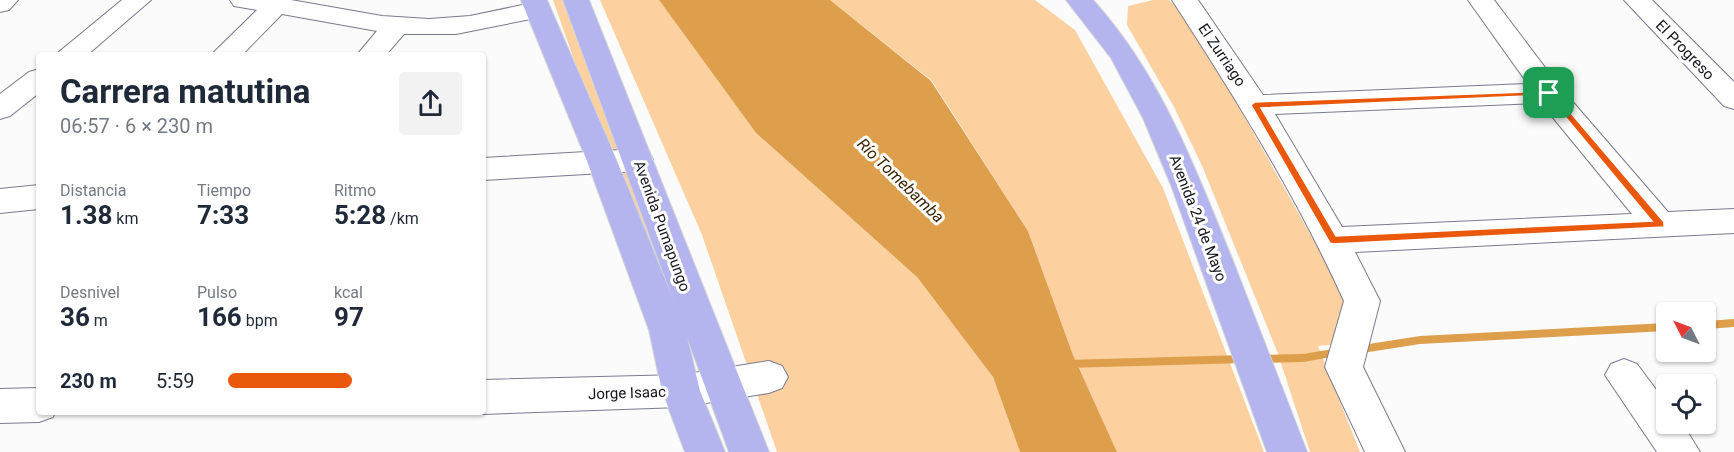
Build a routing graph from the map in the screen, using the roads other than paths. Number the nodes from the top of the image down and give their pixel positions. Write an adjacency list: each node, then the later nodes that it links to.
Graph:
1 (5, 0): 9 (street)
2 (138, 0): 13 (street)
3 (243, 0): 10 (street)
4 (576, 0): 21 (main road, Avenida Pumapungo)
5 (1185, 0): 19 (street, El Zurriago)
6 (1481, 0): 17 (street)
7 (1637, 0): 18 (street, El Progreso)
8 (1084, 1): 36 (main road, Avenida 24 de Mayo)
9 (0, 4)
10 (278, 4): 12 (street); 14 (street)
11 (535, 5): 12 (street); 22 (main road, Avenida Pumapungo)
12 (397, 25): 15 (street)
13 (73, 52)
14 (228, 52)
15 (373, 52)
16 (36, 80): 20 (street)
17 (1549, 93): 19 (street); 27 (street)
18 (1734, 99)
19 (1255, 105): 28 (street, El Zurriago)
20 (0, 109)
21 (638, 160): 22 (street); 31 (main road, Avenida Pumapungo)
22 (602, 161): 23 (street); 32 (main road, Avenida Pumapungo)
23 (486, 169)
24 (36, 197): 25 (street)
25 (0, 201)
26 (1734, 221): 27 (street)
27 (1660, 225): 28 (street)
28 (1333, 240): 39 (street, El Zurriago)
29 (1623, 375): 40 (street)
30 (769, 377): 31 (street, Jorge Isaac)
31 (721, 384): 32 (street, Jorge Isaac); 38 (main road, Avenida Pumapungo)
32 (681, 391): 33 (street, Jorge Isaac); 37 (main road, Avenida Pumapungo)
33 (486, 397)
34 (36, 405): 35 (street)
35 (0, 406)
36 (1281, 435)
37 (705, 452)
38 (749, 452)
39 (1385, 452)
40 (1680, 452)

